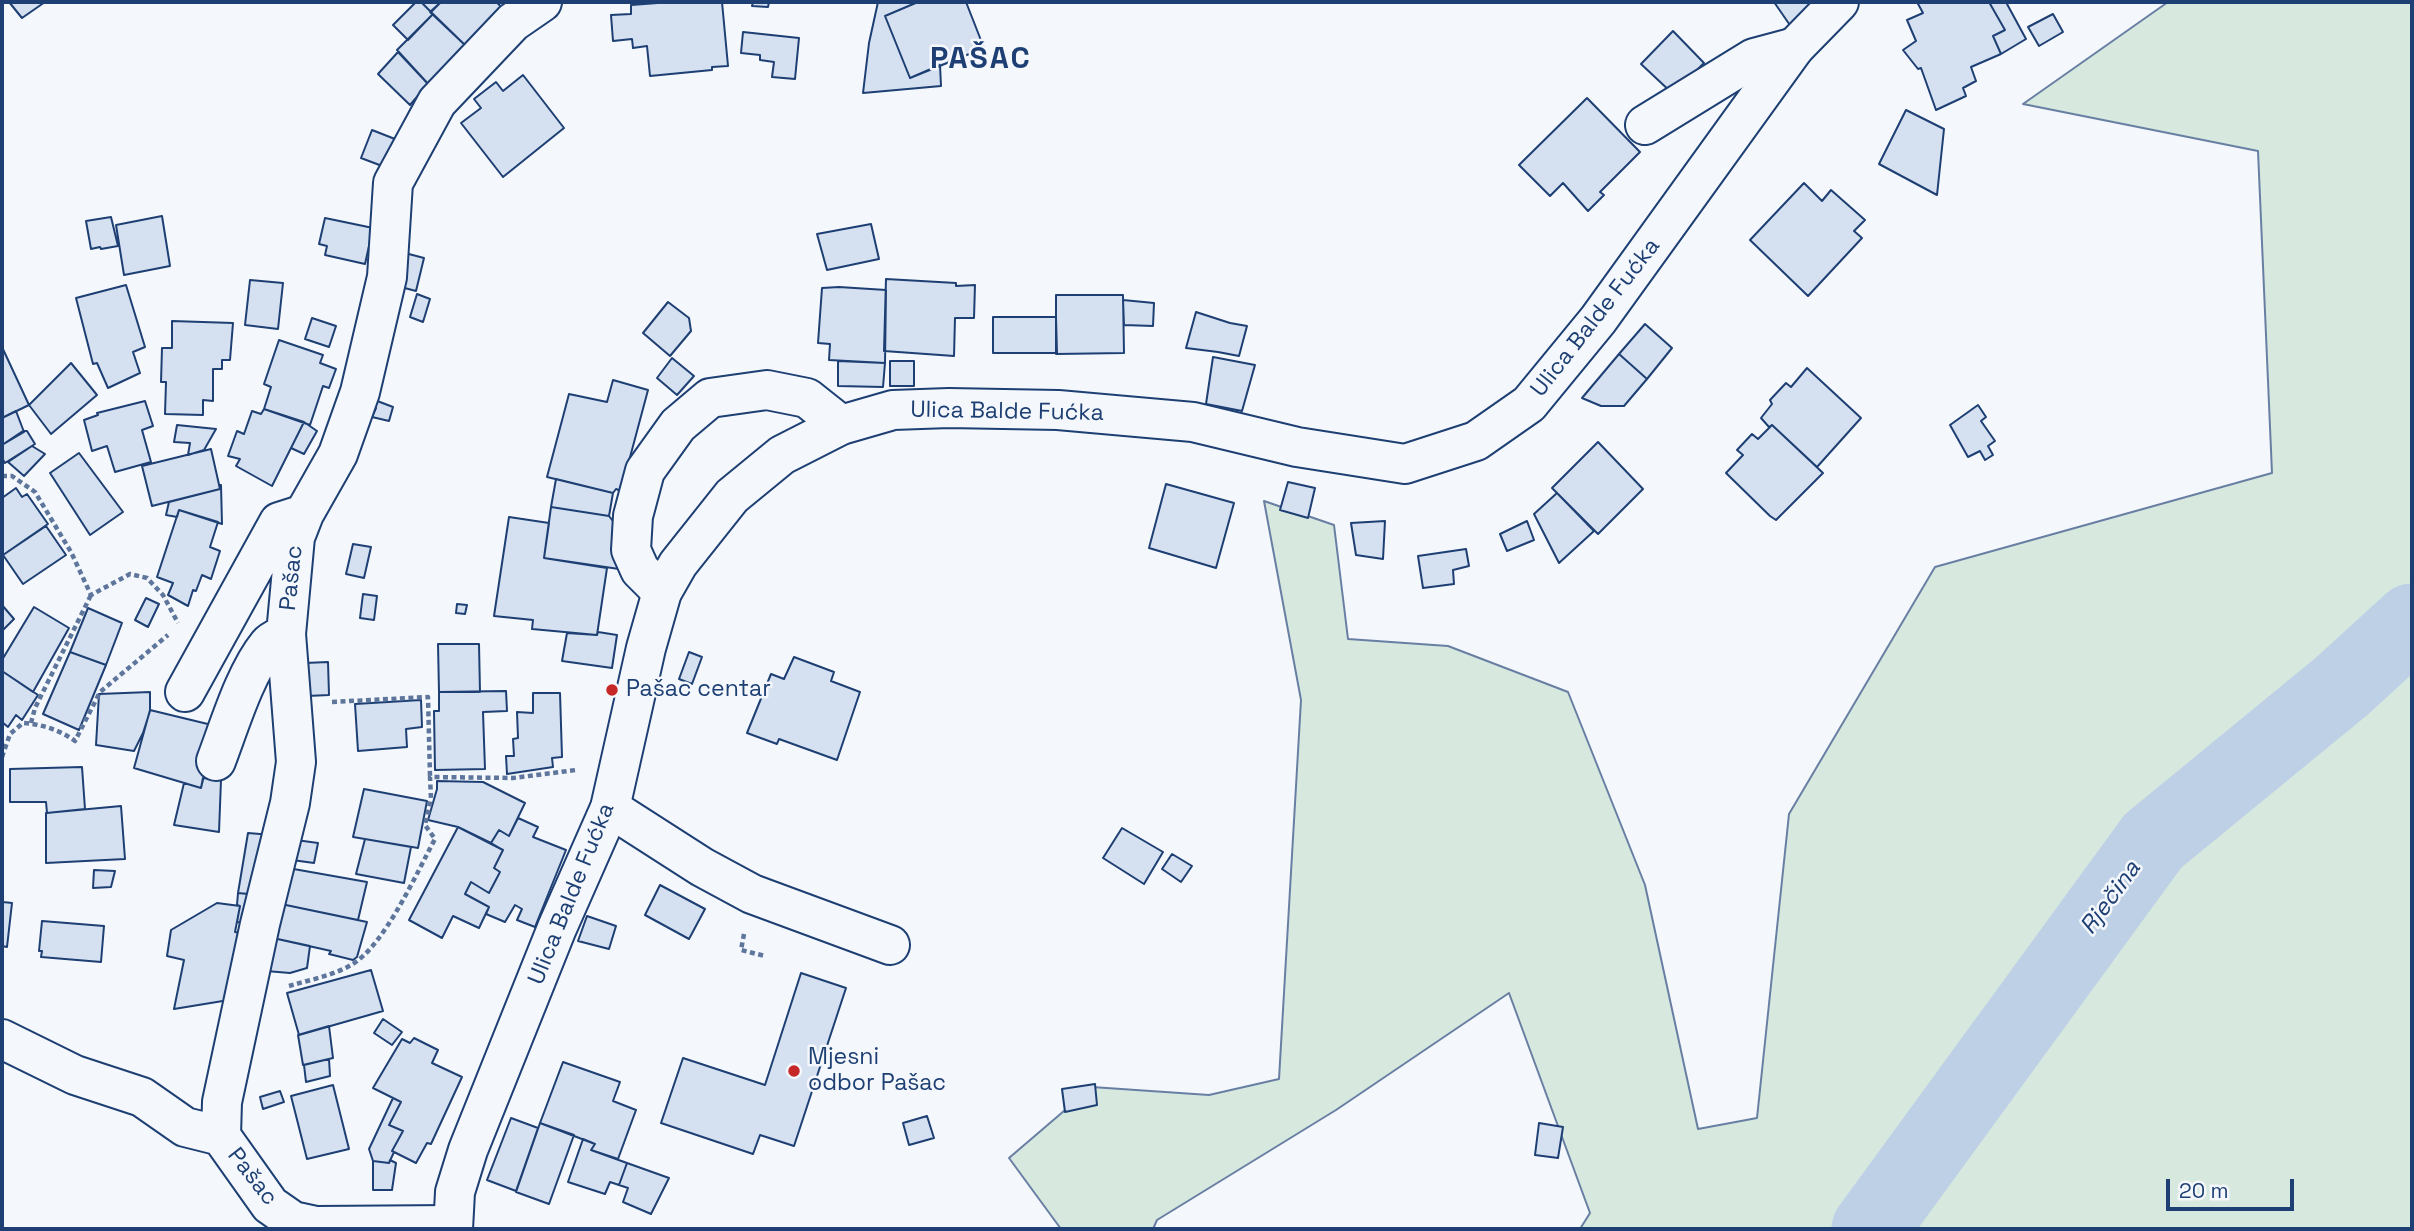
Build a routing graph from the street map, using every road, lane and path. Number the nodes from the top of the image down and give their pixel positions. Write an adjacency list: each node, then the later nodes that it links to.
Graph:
1 (542, 2): 7 (main road, Pašac)
2 (1839, 2): 3 (main road, Ulica Balde Fućka)
3 (1795, 47): 4 (main road); 5 (main road, Ulica Balde Fućka)
4 (1645, 125)
5 (841, 425): 8 (main road, Ulica Balde Fućka); 8 (main road)
6 (2, 476): 9 (path)
7 (304, 514): 14 (main road, Pašac); 15 (main road)
8 (662, 592): 22 (main road, Ulica Balde Fućka)
9 (91, 595): 10 (path); 17 (path)
10 (176, 617)
11 (190, 618): 12 (path)
12 (179, 626)
13 (169, 634): 17 (path)
14 (286, 634): 19 (main road); 26 (main road, Pašac)
15 (185, 692)
16 (361, 701): 21 (path)
17 (31, 723): 18 (path)
18 (2, 757)
19 (216, 761)
20 (553, 773): 21 (path)
21 (430, 777): 26 (path)
22 (610, 808): 24 (main road); 29 (main road, Ulica Balde Fućka)
23 (743, 942): 25 (path)
24 (890, 945)
25 (765, 957)
26 (244, 999): 28 (main road, Pašac)
27 (2, 1039): 28 (main road, Pašac)
28 (221, 1136): 29 (main road, Pašac)
29 (452, 1227)

